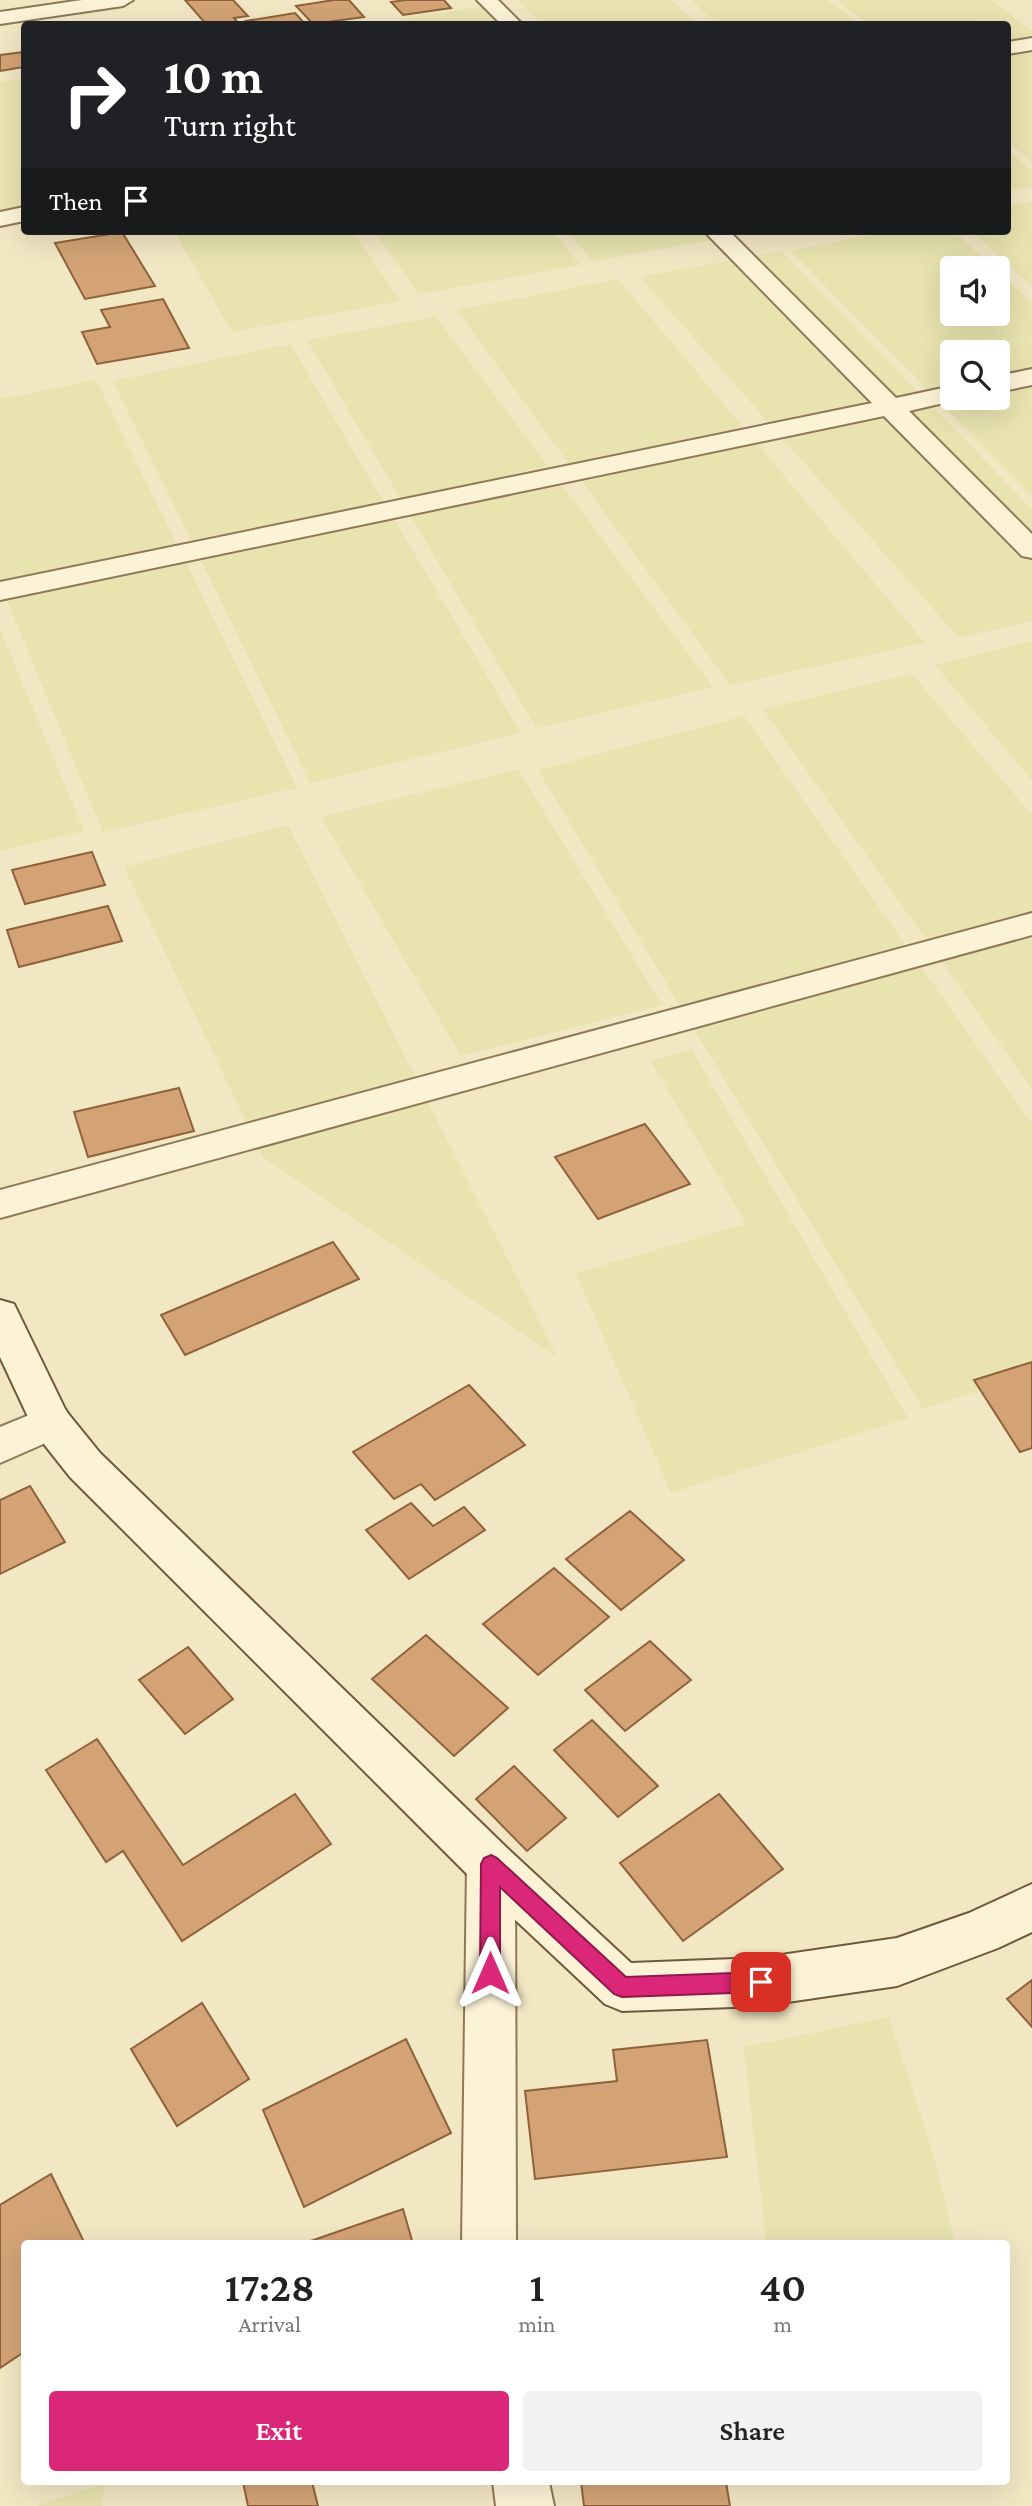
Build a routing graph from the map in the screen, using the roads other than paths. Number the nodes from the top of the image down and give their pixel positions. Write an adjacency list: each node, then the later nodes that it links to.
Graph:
1 (123, 0): 3 (street)
2 (487, 0): 4 (street)
3 (0, 18)
4 (509, 21)
5 (1032, 44): 6 (street)
6 (1011, 48)
7 (21, 216): 8 (street)
8 (0, 219)
9 (720, 235): 13 (street)
10 (1032, 377): 11 (street)
11 (1010, 382)
12 (940, 397): 13 (street)
13 (890, 407): 14 (street); 15 (street)
14 (1032, 550)
15 (0, 591)
16 (1032, 923): 17 (street)
17 (0, 1204)
18 (0, 1315): 19 (street)
19 (51, 1422): 20 (street); 21 (street)
20 (0, 1446)
21 (491, 1864): 22 (street); 23 (street)
22 (1032, 1907)
23 (489, 2240)
24 (522, 2485): 25 (street)
25 (525, 2506)

